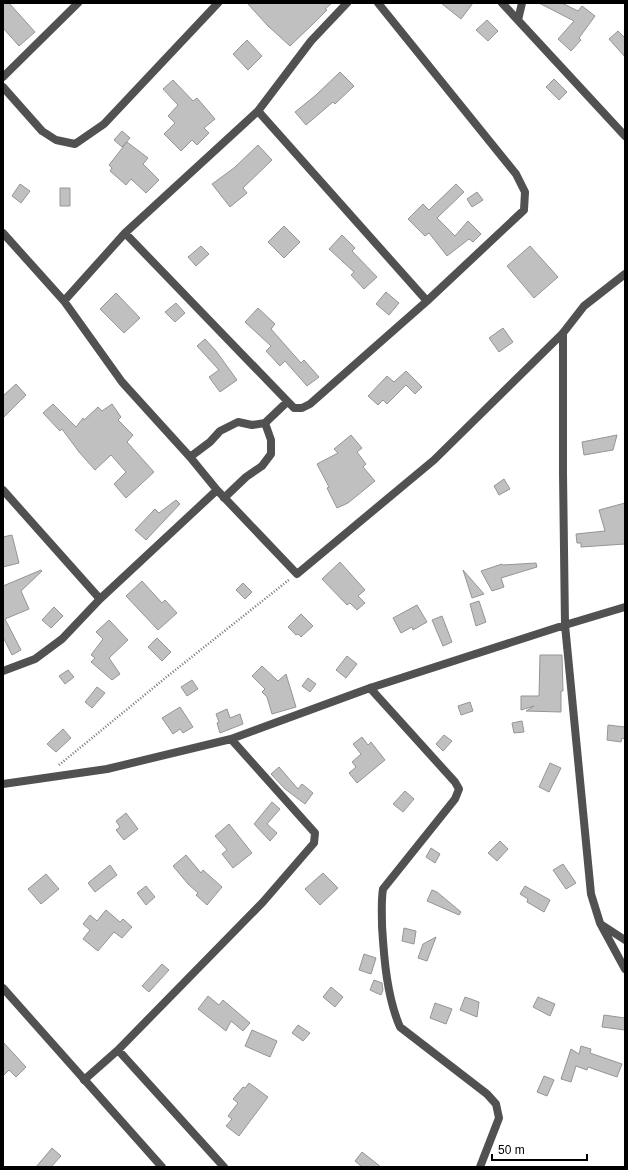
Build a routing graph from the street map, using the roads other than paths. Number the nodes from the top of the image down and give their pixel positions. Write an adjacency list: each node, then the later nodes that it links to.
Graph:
1 (78, 3): 8 (street)
2 (218, 3): 9 (street)
3 (347, 3): 10 (street)
4 (378, 3): 16 (street)
5 (502, 3): 7 (street)
6 (522, 3): 7 (street)
7 (518, 20): 11 (street)
8 (3, 77)
9 (3, 87)
10 (258, 111): 13 (street); 16 (street)
11 (625, 136)
12 (3, 233): 15 (street)
13 (125, 233): 15 (street); 18 (street)
14 (625, 274): 17 (street)
15 (64, 301): 20 (street)
16 (427, 301): 18 (street)
17 (562, 333): 23 (street); 26 (street)
18 (287, 402): 19 (street)
19 (265, 423): 20 (street); 23 (street)
20 (190, 457): 22 (street)
21 (3, 490): 24 (street)
22 (217, 490): 23 (street); 24 (street)
23 (224, 498)
24 (100, 599): 27 (street)
25 (625, 607): 26 (street)
26 (565, 624): 28 (street); 31 (street)
27 (3, 671)
28 (370, 688): 29 (street); 39 (street)
29 (231, 739): 30 (street); 35 (street)
30 (3, 784)
31 (600, 923): 32 (street); 33 (street)
32 (625, 940)
33 (625, 969)
34 (3, 988): 36 (street)
35 (118, 1050): 36 (street); 38 (street)
36 (84, 1080): 37 (street)
37 (162, 1167)
38 (224, 1167)
39 (480, 1167)

